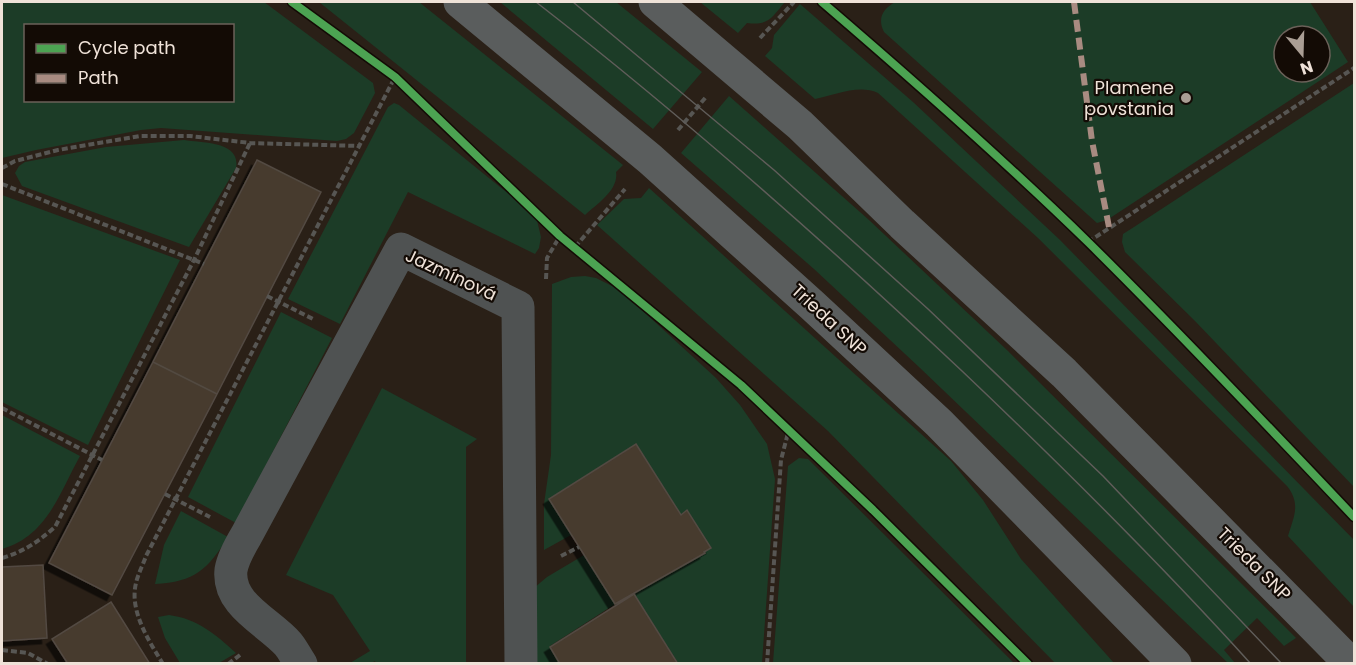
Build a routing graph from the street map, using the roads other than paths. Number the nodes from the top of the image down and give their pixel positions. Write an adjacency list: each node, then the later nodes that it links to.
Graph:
1 (460, 2): 5 (street, Trieda SNP)
2 (655, 2): 6 (street, Trieda SNP)
3 (301, 663): 4 (street, Jazmínová)
4 (521, 663)
5 (1175, 663)
6 (1351, 663)

